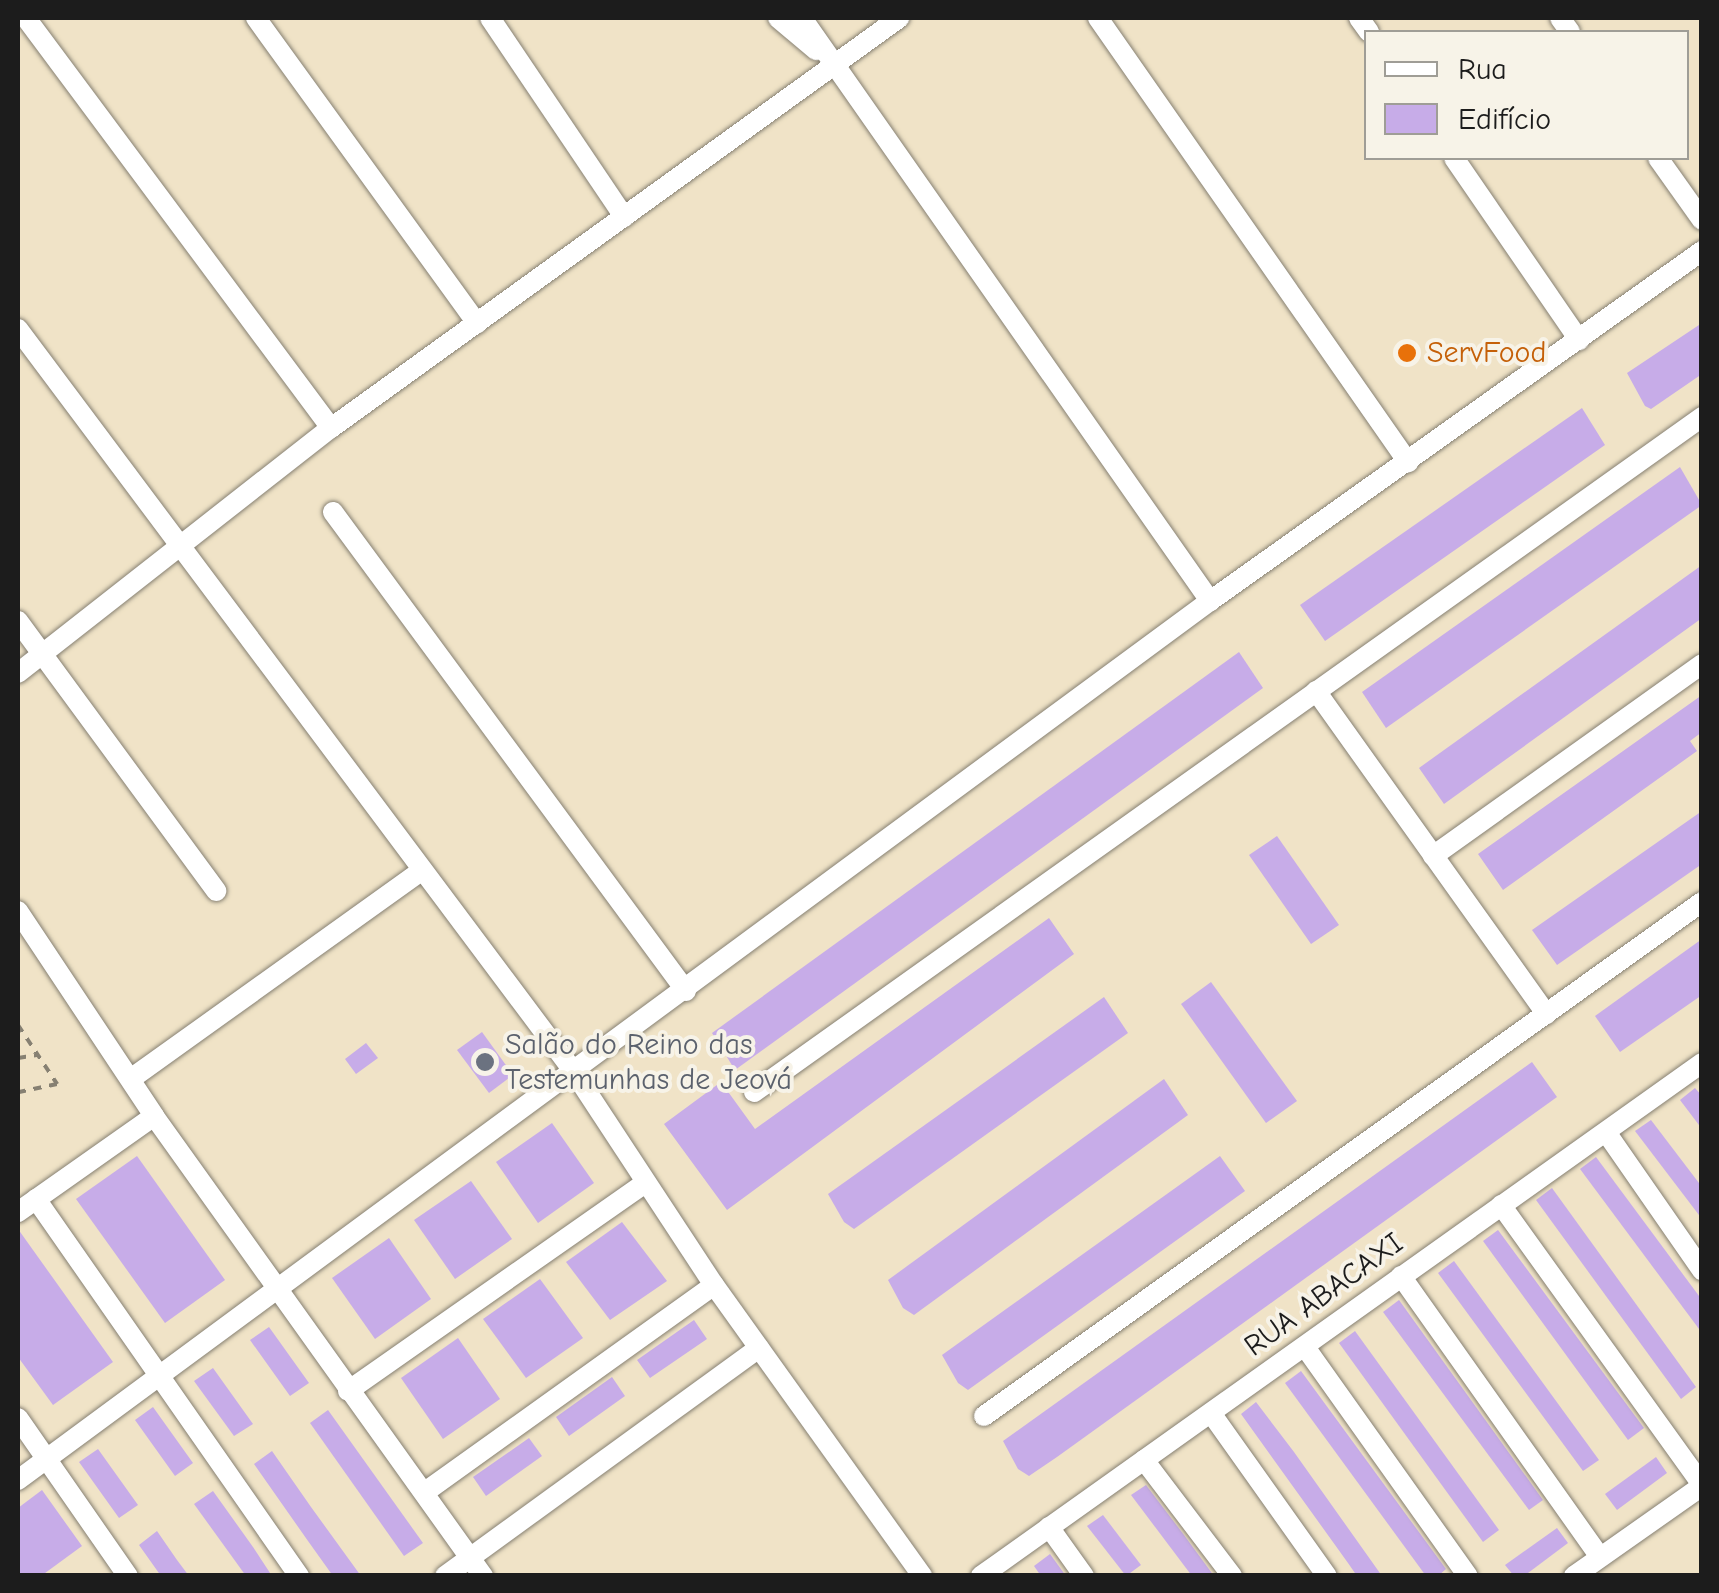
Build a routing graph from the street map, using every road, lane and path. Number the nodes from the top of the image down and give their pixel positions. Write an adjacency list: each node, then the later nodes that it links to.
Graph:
1 (26, 18): 18 (street)
2 (256, 18): 14 (street)
3 (490, 18): 11 (street)
4 (778, 18): 8 (street)
5 (802, 18): 8 (street)
6 (899, 18): 8 (street)
7 (1098, 18): 19 (street)
8 (832, 64): 11 (street); 22 (street)
9 (1455, 160): 16 (street)
10 (1659, 160): 12 (street)
11 (624, 217): 14 (street)
12 (1702, 220)
13 (1702, 251): 16 (street)
14 (477, 323): 18 (street)
15 (18, 329): 21 (street)
16 (1579, 340): 19 (street)
17 (1698, 427): 27 (street)
18 (331, 428): 21 (street)
19 (1408, 462): 22 (street)
20 (333, 512): 33 (street)
21 (182, 546): 24 (street); 29 (street)
22 (1210, 602): 33 (street)
23 (18, 620): 24 (street)
24 (41, 656): 26 (street); 30 (street)
25 (1702, 664): 28 (street)
26 (18, 673)
27 (1316, 692): 28 (street); 42 (street)
28 (1433, 856): 34 (street)
29 (422, 870): 39 (street); 40 (street)
30 (216, 891)
31 (1702, 902): 34 (street)
32 (18, 911): 40 (street)
33 (686, 991): 39 (street)
34 (1546, 1014): 58 (street)
35 (18, 1026): 36 (path)
36 (37, 1054): 37 (path); 41 (path)
37 (18, 1058)
38 (1702, 1062): 44 (street, RUA ABACAXI)
39 (574, 1072): 45 (street); 52 (street)
40 (132, 1078): 43 (street)
41 (18, 1092)
42 (754, 1092)
43 (154, 1116): 46 (street); 52 (street)
44 (1608, 1134): 47 (street, RUA ABACAXI); 49 (street)
45 (644, 1184): 51 (street); 56 (street)
46 (36, 1200): 48 (street); 55 (street)
47 (1501, 1204): 50 (street, RUA ABACAXI); 63 (street)
48 (18, 1212)
49 (1702, 1270)
50 (1401, 1276): 53 (street, RUA ABACAXI); 66 (street)
51 (714, 1285): 54 (street); 64 (street)
52 (277, 1291): 55 (street); 56 (street)
53 (1305, 1347): 57 (street, RUA ABACAXI); 77 (street)
54 (759, 1348): 67 (street); 72 (street)
55 (157, 1377): 60 (street); 69 (street)
56 (348, 1391): 64 (street)
57 (1211, 1413): 61 (street, RUA ABACAXI); 76 (street)
58 (984, 1416)
59 (18, 1418): 60 (street)
60 (46, 1460): 62 (street); 68 (street)
61 (1144, 1460): 65 (street, RUA ABACAXI); 75 (street)
62 (18, 1480)
63 (1702, 1485): 66 (street)
64 (426, 1492): 67 (street)
65 (1049, 1526): 73 (street, RUA ABACAXI); 74 (street)
66 (1600, 1557): 78 (street)
67 (470, 1558): 70 (street); 71 (street)
68 (128, 1576)
69 (299, 1576)
70 (445, 1576)
71 (483, 1576)
72 (922, 1576)
73 (980, 1576)
74 (1084, 1576)
75 (1232, 1576)
76 (1328, 1576)
77 (1468, 1576)
78 (1574, 1576)

